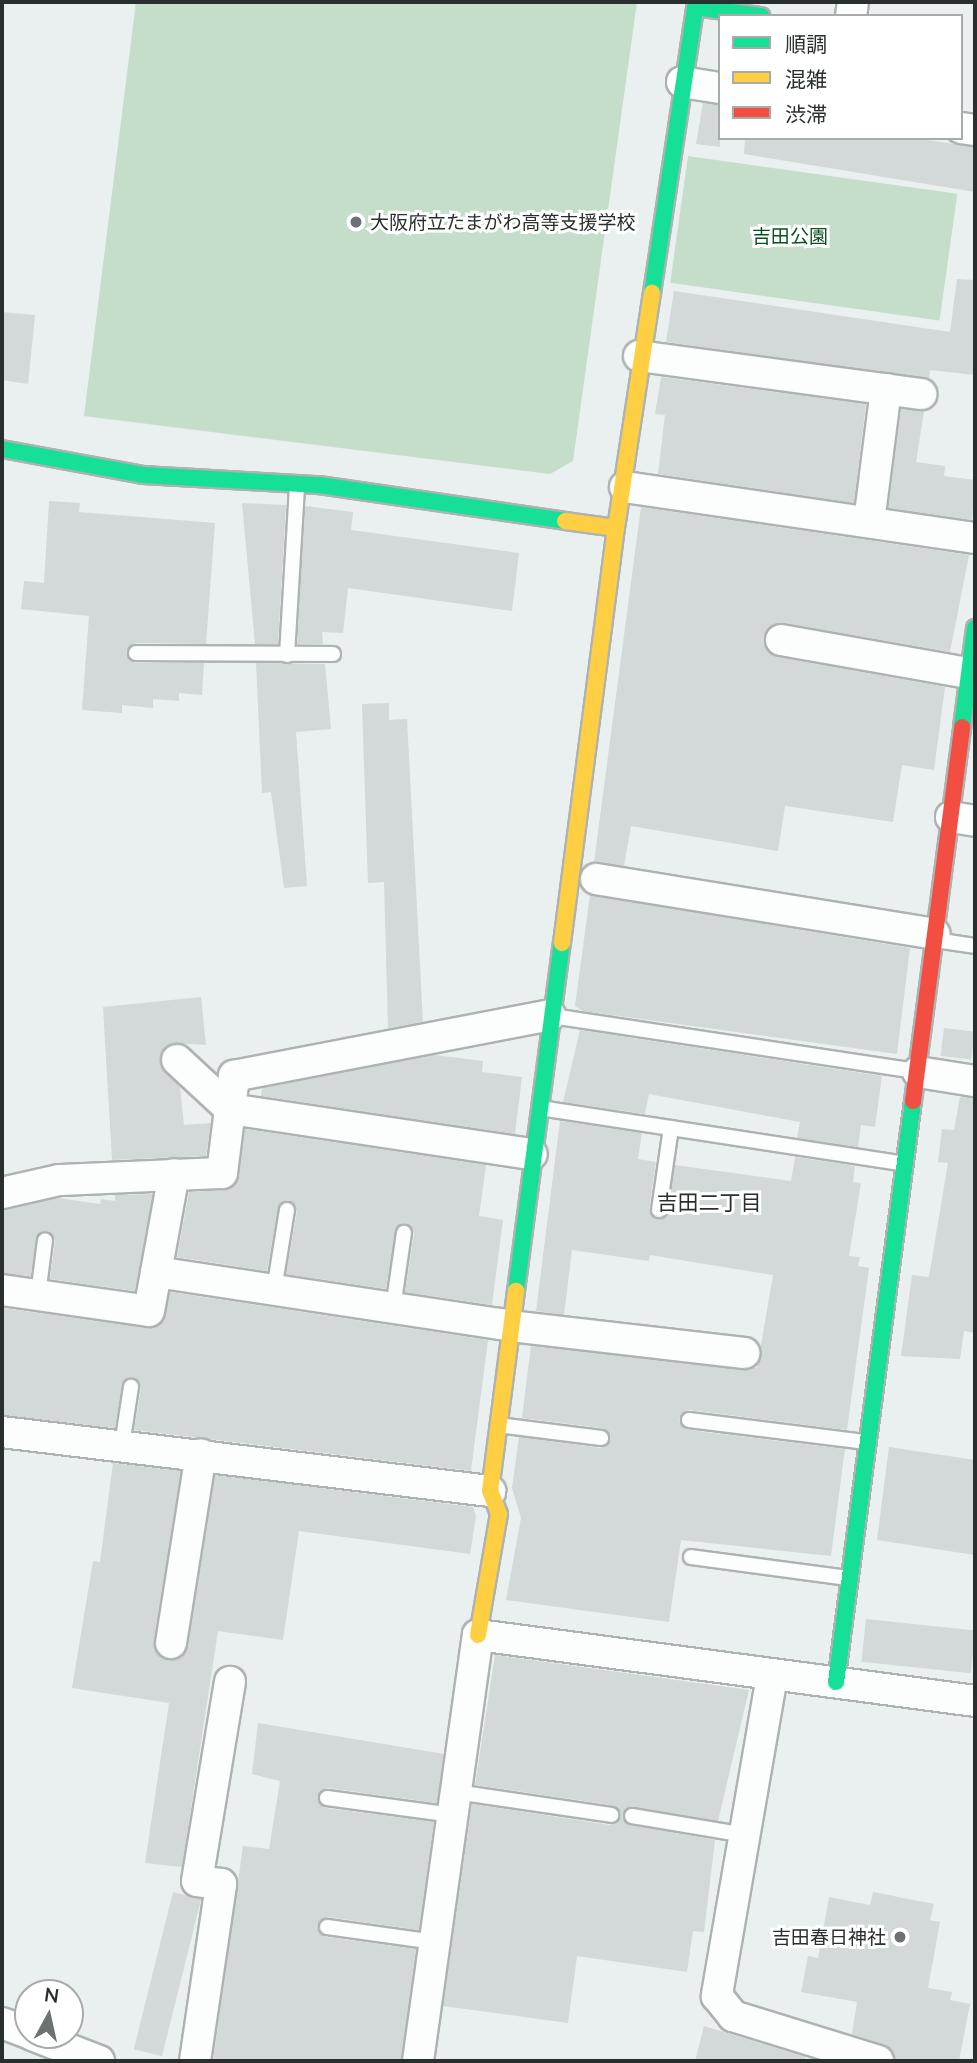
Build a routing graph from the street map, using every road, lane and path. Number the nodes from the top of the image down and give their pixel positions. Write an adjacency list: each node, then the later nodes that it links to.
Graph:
1 (746, 14): 2 (street)
2 (682, 82): 3 (street); 4 (street)
3 (718, 88)
4 (639, 355): 5 (street); 9 (street)
5 (886, 389): 6 (street); 10 (street)
6 (921, 394)
7 (2, 449): 8 (street)
8 (298, 484): 11 (street); 17 (lane)
9 (625, 487): 10 (street); 11 (street)
10 (869, 522): 12 (street)
11 (617, 528): 23 (street)
12 (975, 538)
13 (975, 628): 18 (street)
14 (781, 640): 18 (street)
15 (136, 653): 17 (lane)
16 (333, 654): 17 (lane)
17 (287, 655)
18 (972, 667): 19 (street)
19 (963, 819): 21 (street)
20 (596, 879): 21 (street)
21 (935, 937): 22 (lane); 25 (street)
22 (975, 946)
23 (550, 1015): 25 (lane); 27 (street); 28 (street)
24 (177, 1060): 28 (street)
25 (918, 1072): 26 (street); 31 (street)
26 (975, 1081)
27 (538, 1108): 29 (lane); 30 (street)
28 (230, 1109): 30 (street); 32 (street)
29 (671, 1128): 31 (lane); 34 (lane)
30 (533, 1154): 43 (street)
31 (905, 1164): 50 (street)
32 (174, 1174): 33 (street); 38 (street)
33 (2, 1193)
34 (659, 1209)
35 (287, 1210): 40 (lane)
36 (404, 1233): 42 (lane)
37 (45, 1240): 41 (lane)
38 (156, 1272): 40 (street); 41 (street)
39 (2, 1290): 41 (street)
40 (274, 1290): 42 (street)
41 (38, 1295)
42 (393, 1308): 43 (street)
43 (511, 1326): 44 (street); 47 (street)
44 (744, 1353)
45 (131, 1387): 51 (lane)
46 (689, 1420): 50 (lane)
47 (498, 1425): 49 (lane); 53 (street)
48 (2, 1432): 51 (street)
49 (601, 1438)
50 (868, 1442): 55 (street)
51 (122, 1445): 52 (street)
52 (201, 1454): 53 (street); 57 (street)
53 (490, 1492): 56 (street)
54 (691, 1557): 55 (lane)
55 (850, 1578): 60 (street)
56 (478, 1635): 58 (street); 63 (street)
57 (171, 1643)
58 (772, 1676): 60 (street); 66 (street)
59 (230, 1682): 71 (street)
60 (836, 1682): 61 (street)
61 (975, 1701)
62 (327, 1798): 63 (lane)
63 (455, 1804): 64 (lane); 68 (street)
64 (611, 1815)
65 (632, 1816): 66 (lane)
66 (745, 1835): 73 (street)
67 (327, 1927): 68 (lane)
68 (435, 1942): 72 (street)
69 (68, 2049): 70 (street)
70 (99, 2061)
71 (195, 2061)
72 (418, 2061)
73 (878, 2061)

